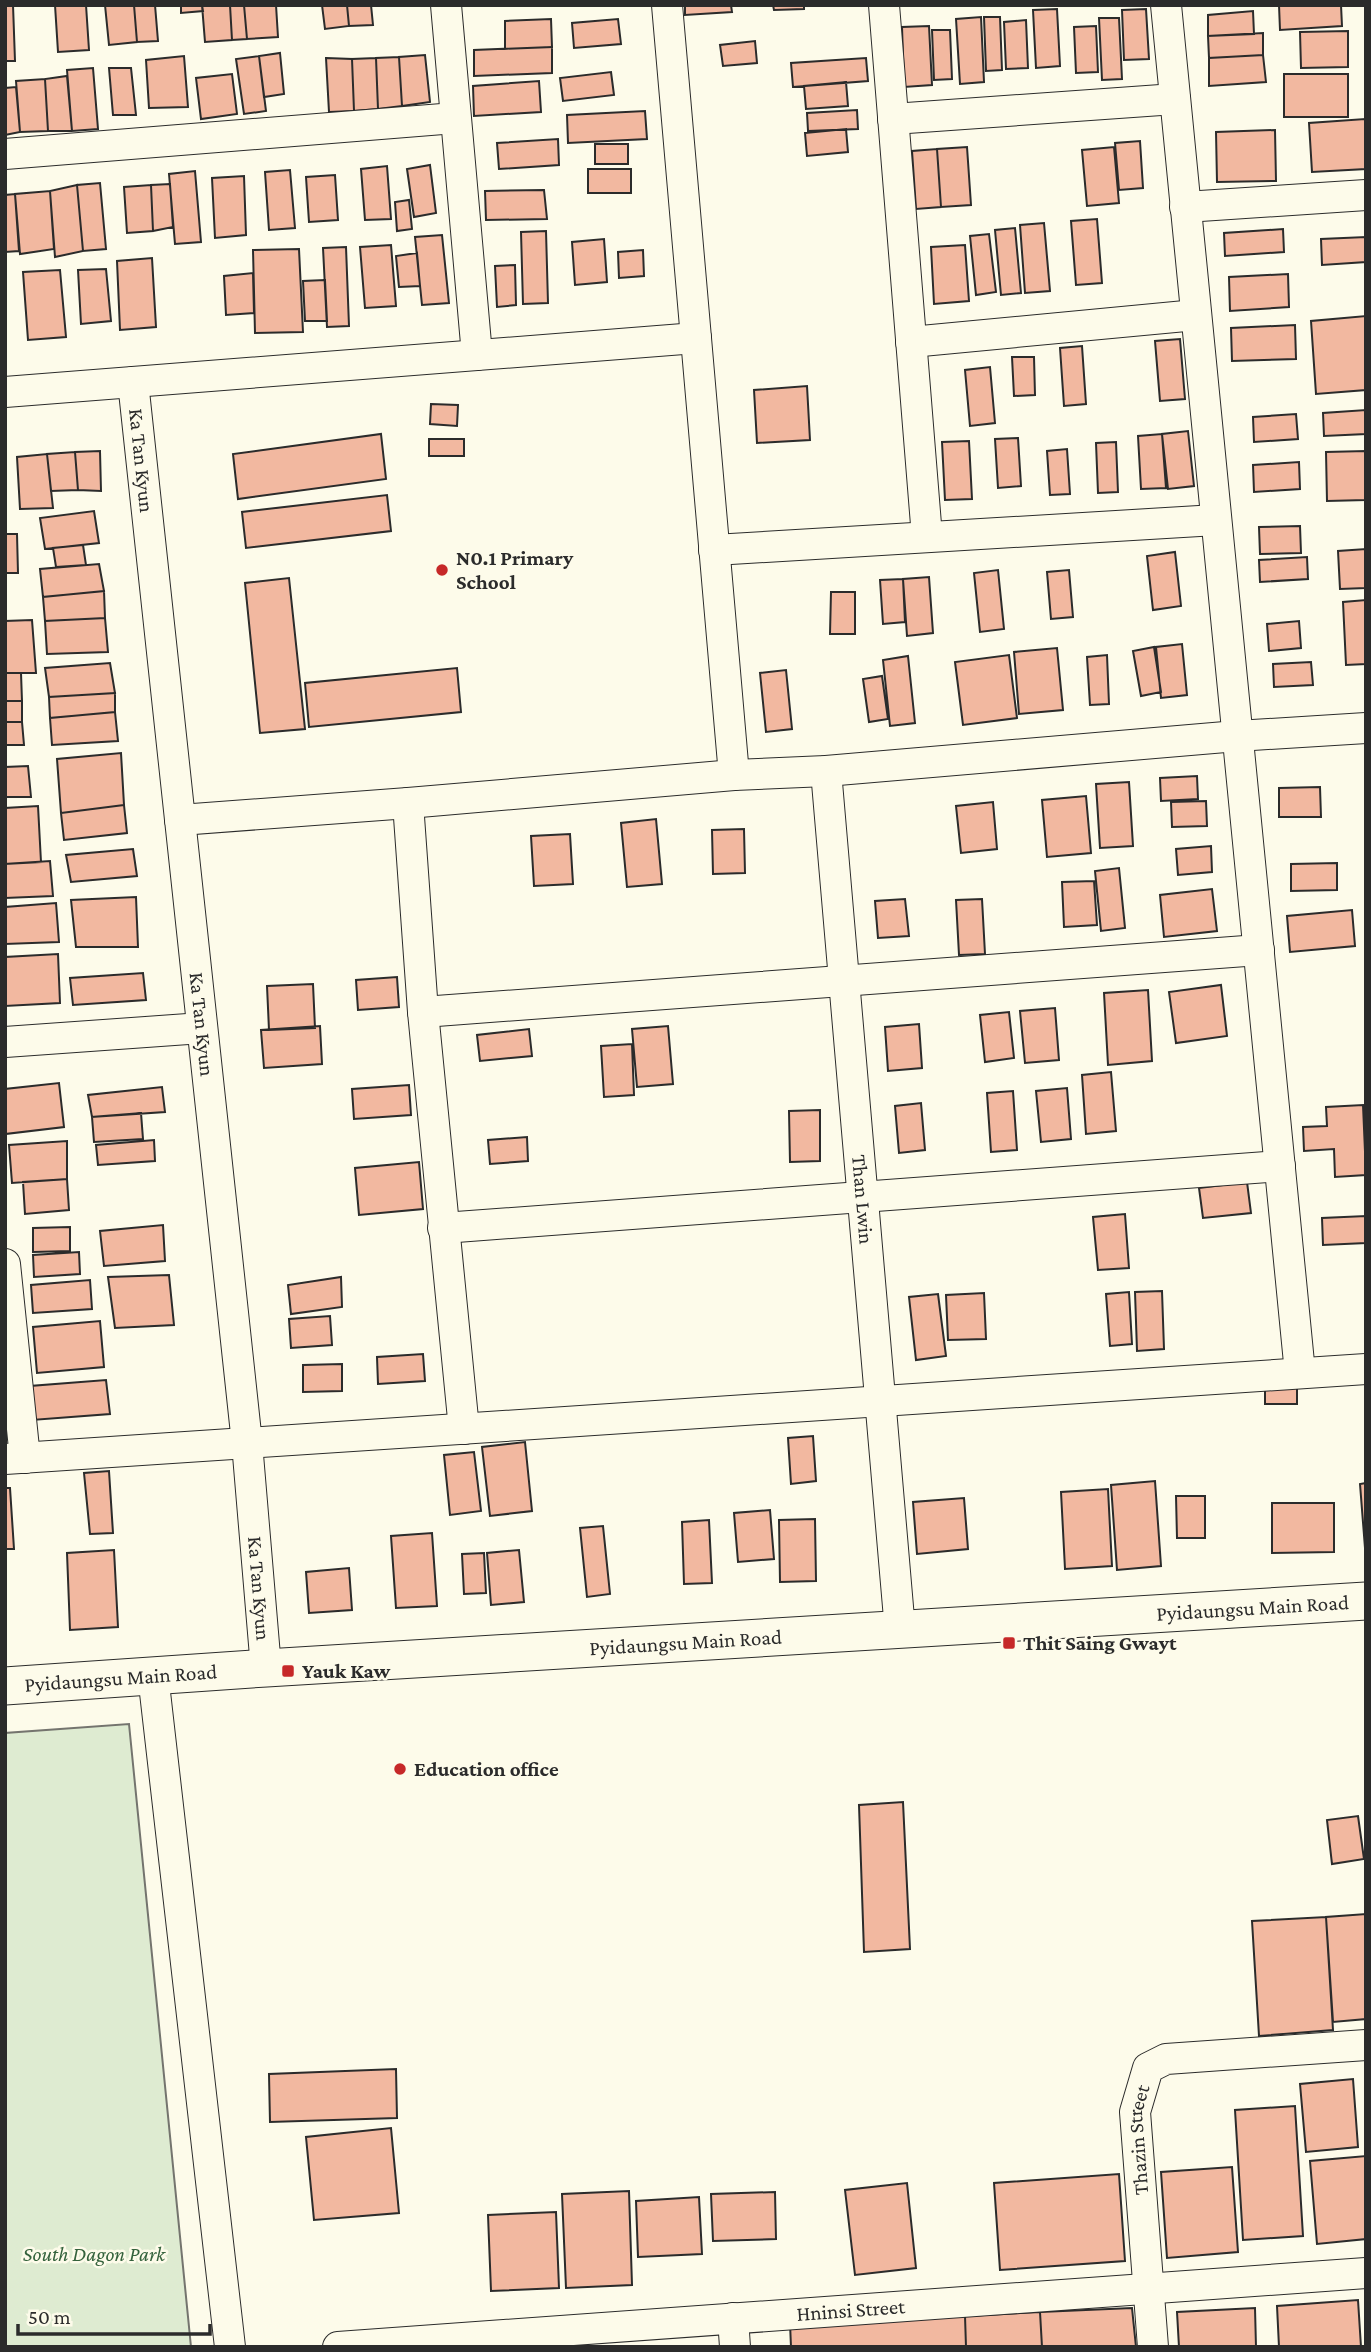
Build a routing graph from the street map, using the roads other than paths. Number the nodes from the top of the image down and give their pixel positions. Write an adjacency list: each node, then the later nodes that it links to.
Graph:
1 (446, 5): 6 (street)
2 (667, 5): 12 (street)
3 (884, 5): 7 (street)
4 (1166, 5): 5 (street)
5 (1175, 99): 7 (street); 10 (street)
6 (455, 118): 8 (street); 14 (street)
7 (893, 119): 13 (street)
8 (5, 154)
9 (1366, 195): 10 (street)
10 (1185, 207): 11 (street)
11 (1196, 315): 13 (street); 17 (street)
12 (696, 338): 14 (street); 19 (street)
13 (911, 342): 18 (street)
14 (477, 355): 15 (street)
15 (133, 382): 16 (street); 25 (street, Ka Tan Kyun)
16 (5, 392)
17 (1216, 520): 18 (street); 21 (street)
18 (927, 537): 19 (street)
19 (714, 550): 23 (street)
20 (1366, 728): 21 (street)
21 (1237, 736): 22 (street); 26 (street)
22 (826, 771): 23 (street); 27 (street, Than Lwin)
23 (734, 775): 24 (street)
24 (408, 803): 25 (street); 28 (street)
25 (180, 820): 29 (street, Ka Tan Kyun)
26 (1259, 950): 27 (street); 31 (street)
27 (844, 981): 28 (street); 32 (street, Than Lwin)
28 (423, 1012): 33 (street)
29 (202, 1028): 30 (street); 39 (street, Ka Tan Kyun)
30 (5, 1042)
31 (1280, 1166): 32 (street); 36 (street)
32 (862, 1197): 33 (street); 37 (street, Than Lwin)
33 (443, 1228): 38 (street)
34 (5, 1264): 40 (street)
35 (1366, 1369): 36 (street)
36 (1300, 1373): 37 (street)
37 (880, 1401): 38 (street); 42 (street, Than Lwin)
38 (464, 1429): 39 (street)
39 (247, 1443): 40 (street); 43 (street, Ka Tan Kyun)
40 (15, 1458)
41 (1366, 1601): 42 (main road, Pyidaungsu Main Road)
42 (900, 1630): 43 (main road, Pyidaungsu Main Road)
43 (266, 1668): 44 (main road, Pyidaungsu Main Road)
44 (153, 1675): 45 (main road, Pyidaungsu Main Road); 50 (street)
45 (5, 1686)
46 (1366, 2045): 48 (street, Thazin Street)
47 (1366, 2273): 48 (street, Hninsi Street)
48 (1149, 2288): 49 (street, Hninsi Street); 52 (street, Thazin Street)
49 (734, 2332): 51 (street, Hninsi Street)
50 (230, 2347)
51 (338, 2347)
52 (1153, 2347)

